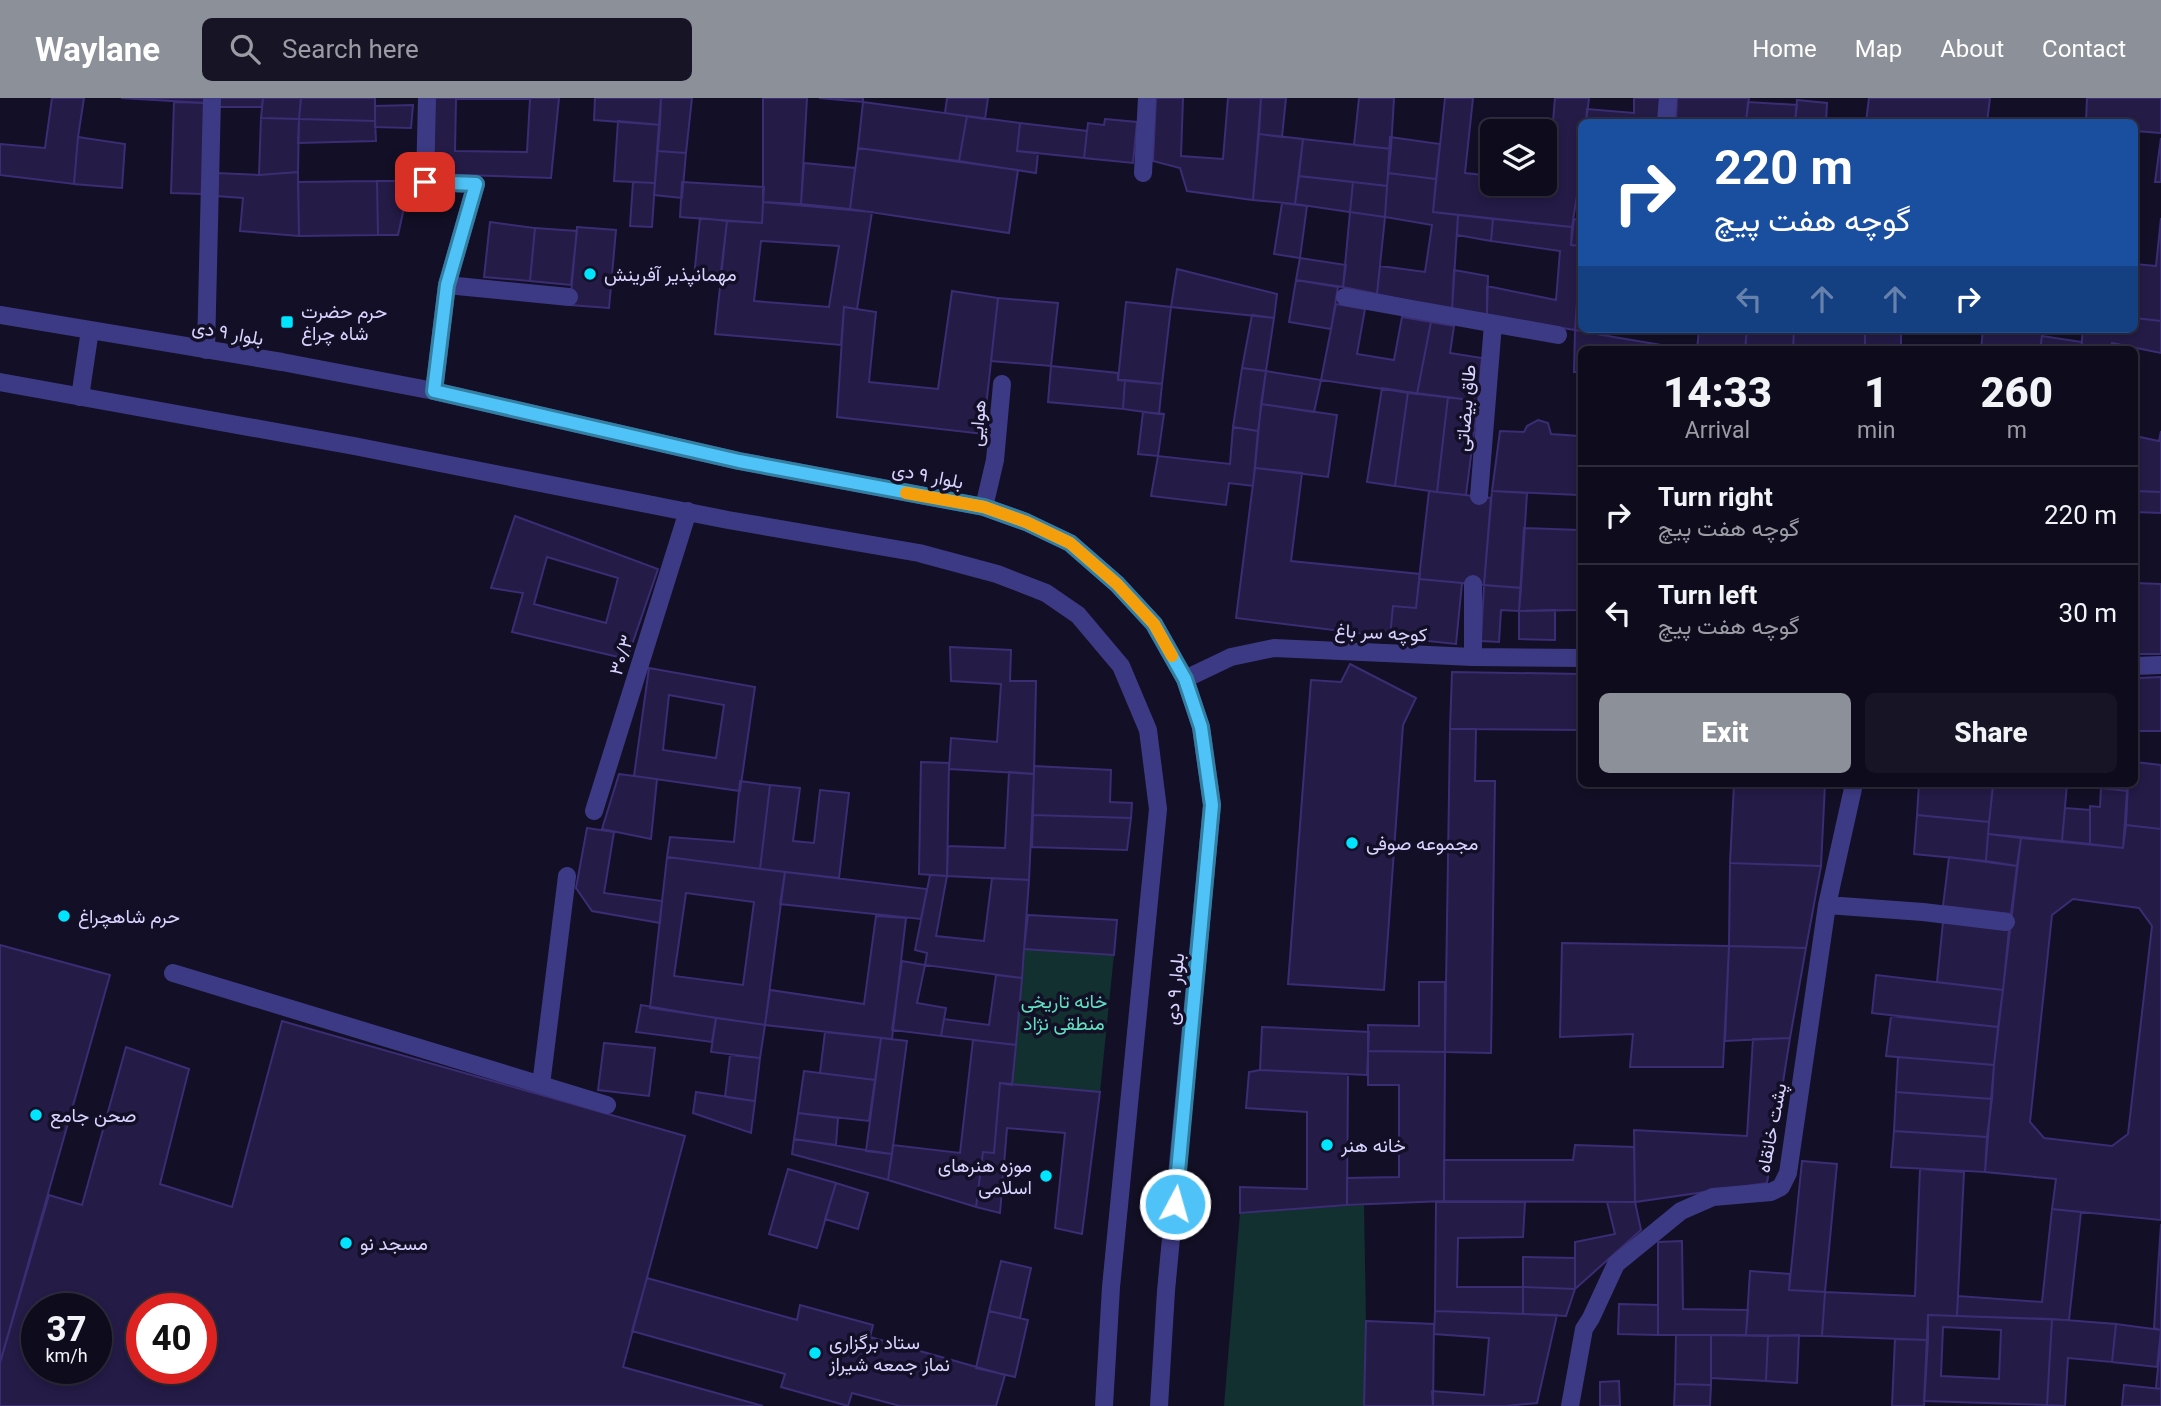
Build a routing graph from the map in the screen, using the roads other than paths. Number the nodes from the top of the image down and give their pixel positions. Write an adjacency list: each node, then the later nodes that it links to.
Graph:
1 (212, 98): 14 (street)
2 (427, 98): 7 (street)
3 (1147, 98): 6 (street)
4 (1668, 98): 5 (street)
5 (1666, 119)
6 (1143, 173)
7 (447, 285): 9 (street); 17 (street)
8 (1345, 297): 11 (street)
9 (569, 298)
10 (0, 315): 12 (street, بلوار ۹ دی)
11 (1493, 324): 13 (street); 19 (street, طاق بیضاتی)
12 (90, 330): 14 (street, بلوار ۹ دی); 18 (street)
13 (1558, 335)
14 (206, 350): 17 (street, بلوار ۹ دی)
15 (0, 382): 18 (street, بلوار ۹ دی)
16 (1002, 384): 20 (street, هوایی)
17 (434, 391): 20 (street, بلوار ۹ دی)
18 (80, 397): 21 (street, بلوار ۹ دی)
19 (1479, 496)
20 (984, 507): 27 (street, بلوار ۹ دی)
21 (688, 511): 29 (street, ۳۰/۳); 36 (street, بلوار ۹ دی)
22 (1474, 584): 23 (street)
23 (1473, 657): 24 (street, کوچه سر باغ); 27 (street, کوچه سر باغ)
24 (1578, 658)
25 (2161, 665): 26 (street)
26 (2138, 666)
27 (1185, 679): 37 (street, بلوار ۹ دی)
28 (1853, 787): 31 (street, پشت خانقاه)
29 (594, 811)
30 (567, 876): 34 (street)
31 (1827, 905): 32 (street); 38 (street, پشت خانقاه)
32 (2006, 922)
33 (173, 973): 34 (street)
34 (541, 1085): 35 (street)
35 (607, 1105)
36 (1104, 1406)
37 (1159, 1406)
38 (1570, 1406)

